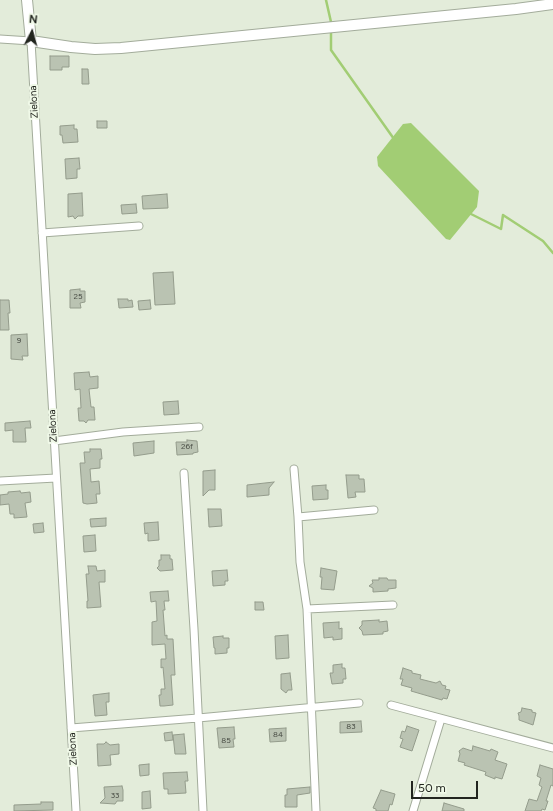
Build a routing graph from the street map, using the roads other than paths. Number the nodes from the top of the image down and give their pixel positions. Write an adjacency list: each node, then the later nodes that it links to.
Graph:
1 (27, 0): 4 (street)
2 (553, 4): 4 (street)
3 (0, 39): 4 (street)
4 (31, 41): 6 (street, Zielona)
5 (139, 226): 6 (street)
6 (42, 233): 8 (street, Zielona)
7 (199, 427): 8 (street)
8 (54, 442): 11 (street, Zielona)
9 (294, 470): 14 (street)
10 (184, 474): 20 (street)
11 (56, 478): 12 (street); 22 (street, Zielona)
12 (0, 481)
13 (374, 510): 14 (street)
14 (298, 517): 16 (street)
15 (393, 605): 16 (street)
16 (307, 609): 19 (street)
17 (359, 703): 19 (street)
18 (392, 705): 21 (street)
19 (312, 707): 20 (street); 26 (street)
20 (198, 718): 22 (street); 25 (street)
21 (441, 719): 23 (street); 27 (street)
22 (71, 728): 24 (street, Zielona)
23 (553, 748)
24 (76, 811)
25 (203, 811)
26 (316, 811)
27 (413, 811)

